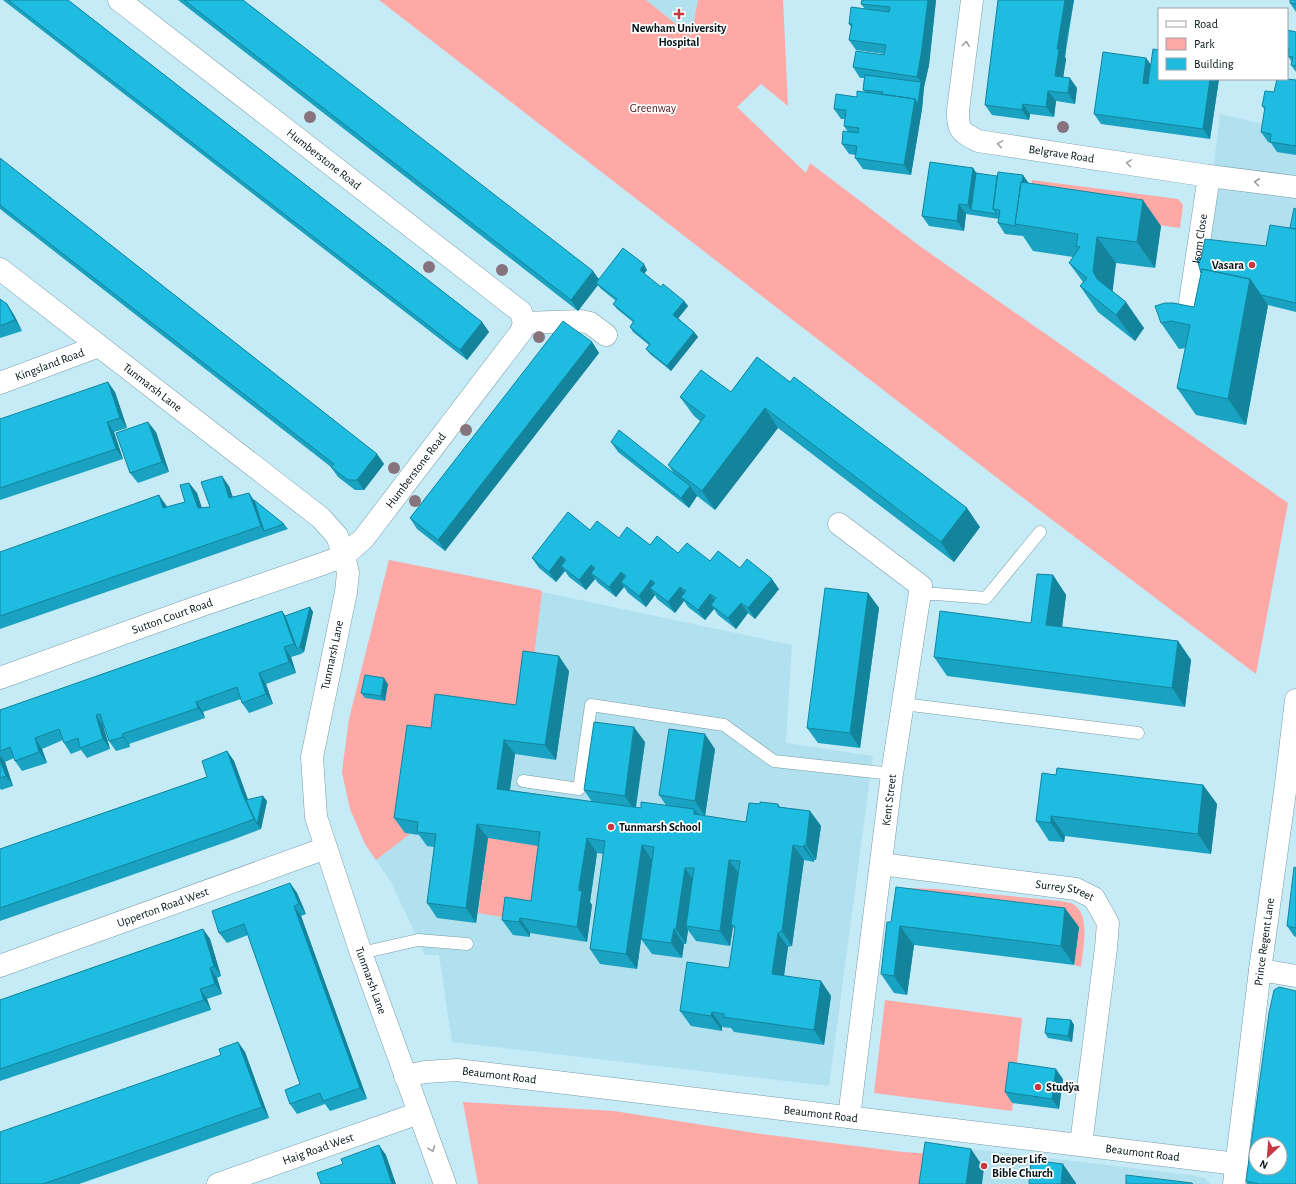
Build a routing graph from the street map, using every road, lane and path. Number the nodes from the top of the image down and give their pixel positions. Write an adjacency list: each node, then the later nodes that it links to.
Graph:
1 (119, 0): 7 (street, Humberstone Road)
2 (972, 0): 3 (street, Belgrave Road, one-way to 2)
3 (1209, 176): 4 (street, Belgrave Road, one-way to 3); 6 (street, Isom Close)
4 (1296, 187)
5 (0, 269): 9 (street, Tunmarsh Lane)
6 (1190, 302)
7 (524, 323): 8 (street); 13 (street, Humberstone Road)
8 (606, 335)
9 (99, 346): 10 (street, Kingsland Road); 13 (street, Tunmarsh Lane)
10 (0, 383)
11 (839, 524): 14 (street)
12 (1040, 532): 14 (lane)
13 (344, 556): 15 (street, Sutton Court Road); 21 (street, Tunmarsh Lane)
14 (919, 594): 17 (street, Kent Street)
15 (0, 678)
16 (1296, 700): 26 (street, Prince Regent Lane)
17 (903, 704): 18 (lane); 19 (street, Kent Street)
18 (1138, 733)
19 (892, 774): 20 (lane); 22 (street, Kent Street)
20 (523, 781)
21 (326, 848): 24 (street, Tunmarsh Lane); 25 (street, Upperton Road West)
22 (881, 864): 30 (street, Kent Street); 31 (street, Surrey Street)
23 (467, 944): 24 (lane)
24 (361, 952): 28 (street, Tunmarsh Lane)
25 (0, 966)
26 (1260, 970): 27 (street); 32 (street, Prince Regent Lane)
27 (1296, 976)
28 (405, 1076): 29 (street, Tunmarsh Lane); 30 (street, Beaumont Road)
29 (419, 1113): 33 (street, Haig Road West); 34 (street, Tunmarsh Lane, one-way to 34)
30 (849, 1117): 31 (street, Beaumont Road)
31 (1081, 1144): 32 (street, Beaumont Road)
32 (1236, 1174)
33 (218, 1184)
34 (445, 1184)

